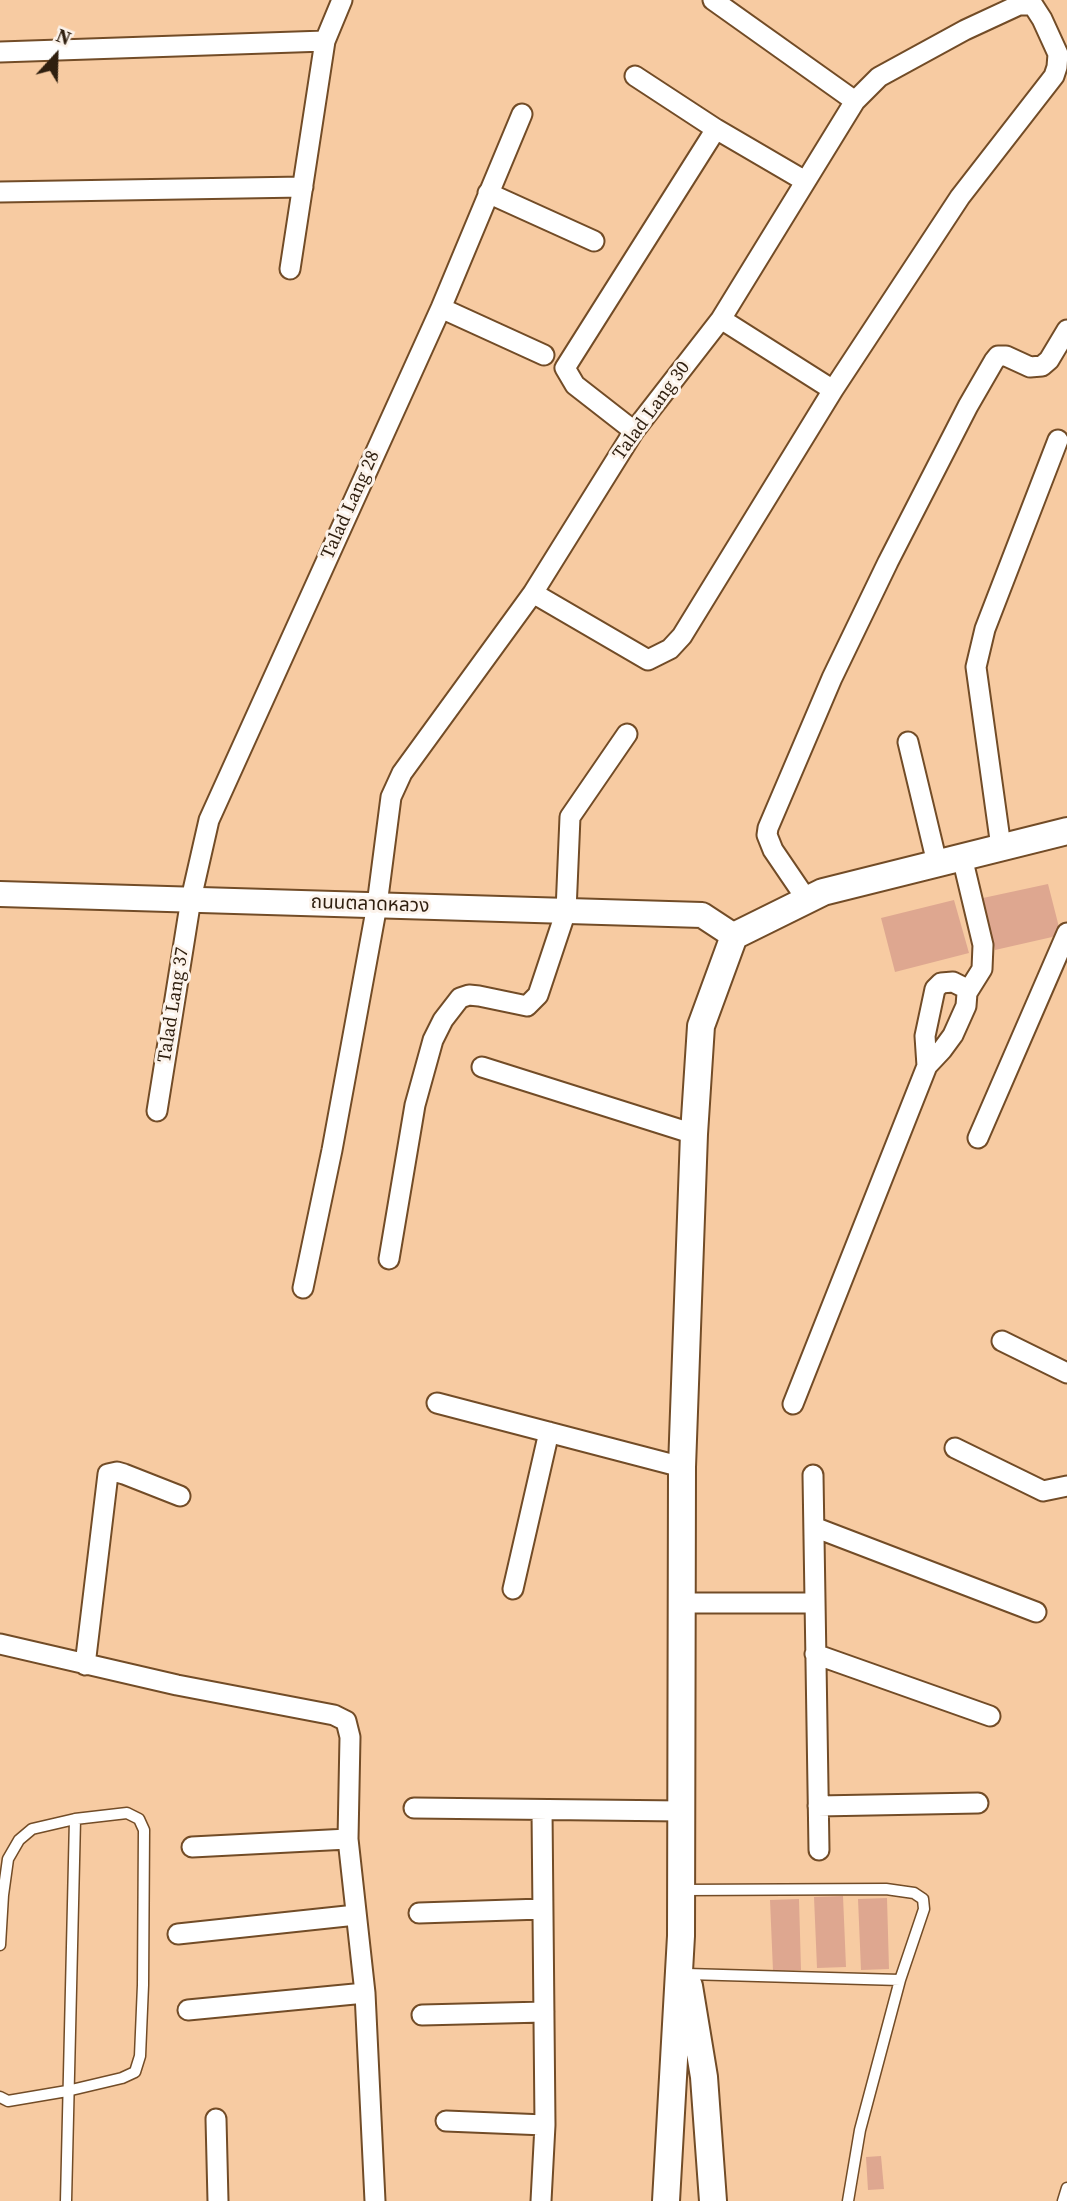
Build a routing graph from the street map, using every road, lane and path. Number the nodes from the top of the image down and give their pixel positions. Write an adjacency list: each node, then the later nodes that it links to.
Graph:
1 (342, 0): 3 (street)
2 (713, 0): 6 (street)
3 (325, 41): 4 (street); 10 (street)
4 (0, 52)
5 (635, 76): 8 (street)
6 (855, 101): 9 (street, Talad Lang 30); 19 (street, Talad Lang 30)
7 (522, 114): 12 (street, Talad Lang 28)
8 (716, 129): 9 (street); 20 (street)
9 (805, 181): 16 (street, Talad Lang 30)
10 (303, 187): 11 (street); 14 (street)
11 (0, 192)
12 (488, 193): 13 (street); 15 (street, Talad Lang 28)
13 (594, 241)
14 (290, 269)
15 (441, 308): 18 (street); 30 (street, Talad Lang 28)
16 (721, 319): 19 (street); 20 (street, Talad Lang 30)
17 (1067, 330): 31 (street)
18 (544, 355)
19 (833, 390): 22 (street)
20 (634, 431): 22 (street, Talad Lang 30)
21 (1058, 440): 26 (street)
22 (533, 593): 32 (street, Talad Lang 30)
23 (628, 734): 33 (street)
24 (908, 741): 28 (street)
25 (1067, 831): 26 (main road)
26 (1001, 847): 27 (main road)
27 (962, 857): 28 (main road); 36 (street)
28 (937, 863): 31 (main road)
29 (0, 894): 30 (street, ถนนตลาดหลวง)
30 (191, 899): 32 (street, ถนนตลาดหลวง); 39 (street, Talad Lang 37)
31 (807, 900): 35 (main road)
32 (377, 905): 33 (street, ถนนตลาดหลวง); 43 (street, Talad Lang 30)
33 (566, 911): 35 (street, ถนนตลาดหลวง); 42 (street)
34 (1067, 933): 41 (street)
35 (734, 936): 40 (main road)
36 (967, 993): 37 (street); 37 (street)
37 (927, 1066): 47 (street)
38 (482, 1067): 40 (street)
39 (158, 1111)
40 (694, 1134): 50 (main road)
41 (978, 1138)
42 (389, 1259)
43 (303, 1287)
44 (1002, 1341): 45 (street)
45 (1067, 1373)
46 (438, 1403): 48 (street)
47 (793, 1404)
48 (549, 1432): 50 (street); 55 (street)
49 (955, 1448): 52 (street)
50 (682, 1467): 56 (main road)
51 (813, 1475): 54 (street)
52 (1067, 1486)
53 (180, 1496): 61 (street)
54 (814, 1527): 57 (street); 58 (street)
55 (513, 1590)
56 (682, 1602): 57 (street); 67 (main road)
57 (815, 1603): 60 (street)
58 (1036, 1612)
59 (0, 1644): 61 (street)
60 (816, 1654): 62 (street); 64 (street)
61 (85, 1665): 69 (street)
62 (990, 1716)
63 (978, 1803): 64 (street)
64 (818, 1806): 71 (street)
65 (414, 1808): 66 (street)
66 (542, 1810): 67 (street); 73 (street)
67 (681, 1811): 72 (main road)
68 (75, 1819): 78 (lane); 85 (lane); 85 (lane)
69 (348, 1839): 70 (street); 75 (street)
70 (192, 1847)
71 (819, 1850)
72 (681, 1890): 77 (main road); 80 (lane)
73 (542, 1909): 74 (street); 83 (street)
74 (419, 1913)
75 (356, 1915): 76 (street); 81 (street)
76 (178, 1934)
77 (681, 1936): 79 (main road); 95 (main road)
78 (0, 1945)
79 (687, 1974): 80 (lane); 96 (main road)
80 (900, 1980): 97 (lane)
81 (365, 1993): 82 (street); 93 (street)
82 (188, 2010)
83 (544, 2012): 84 (street); 89 (street)
84 (422, 2015)
85 (67, 2091): 86 (lane); 91 (lane)
86 (0, 2097)
87 (216, 2119): 92 (street)
88 (446, 2121): 89 (street)
89 (545, 2125): 94 (street)
90 (1067, 2188): 98 (lane)
91 (66, 2201)
92 (218, 2201)
93 (375, 2201)
94 (541, 2201)
95 (666, 2201)
96 (713, 2201)
97 (848, 2201)
98 (1063, 2201)

